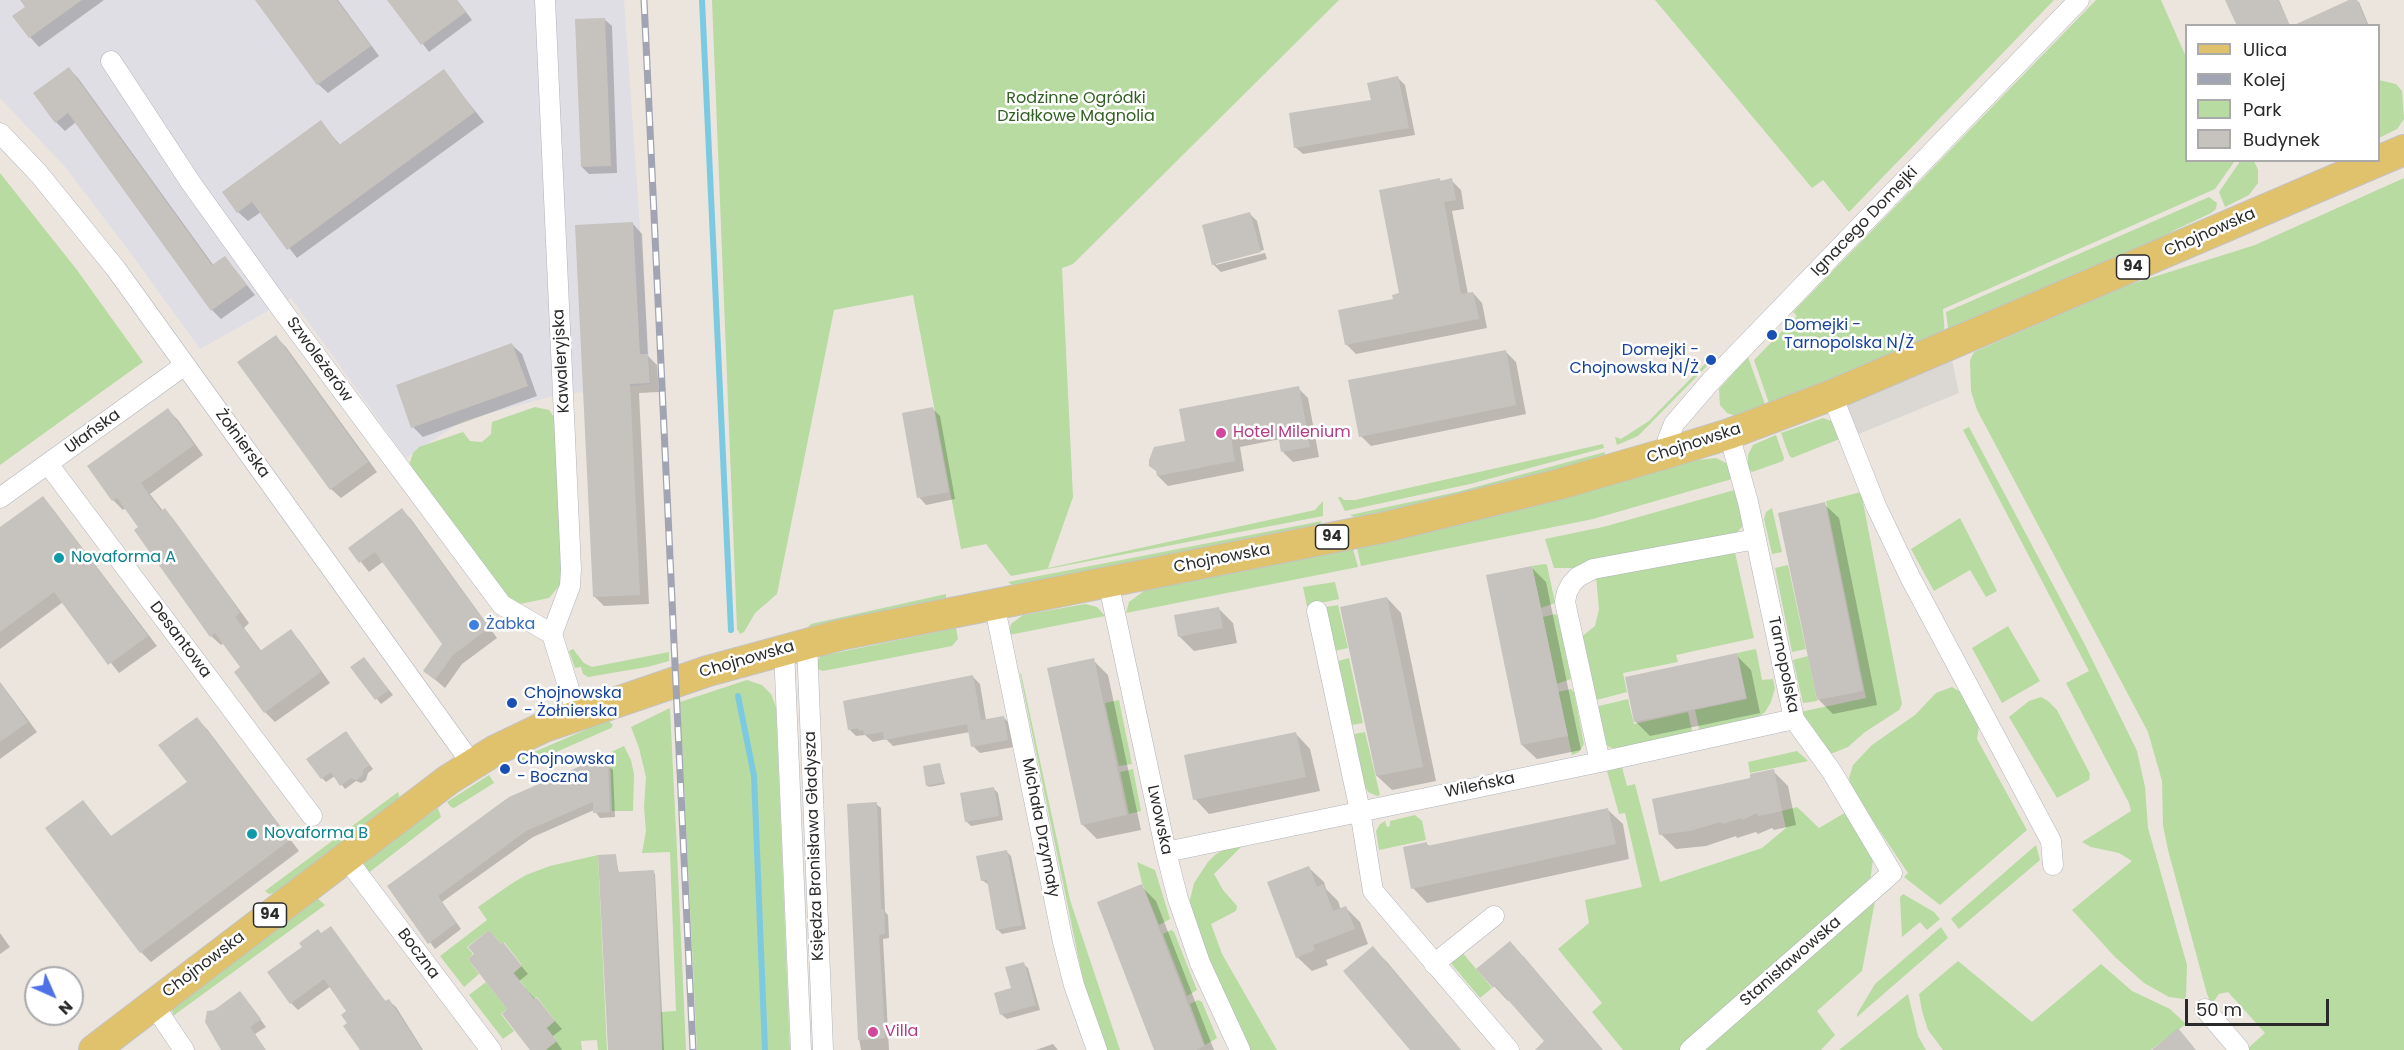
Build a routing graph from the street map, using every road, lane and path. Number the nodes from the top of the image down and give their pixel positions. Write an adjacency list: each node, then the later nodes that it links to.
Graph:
1 (545, 0): 18 (street, Kawaleryjska)
2 (2079, 0): 11 (street, Ignacego Domejki)
3 (111, 61): 18 (street, Szwoleżerów)
4 (0, 133): 8 (street, Żołnierska)
5 (2404, 150): 6 (main road, Chojnowska / 94)
6 (2380, 160)
7 (2376, 162): 9 (main road, Chojnowska / 94)
8 (185, 365): 12 (street, Ułańska); 23 (street, Żołnierska)
9 (1832, 395): 10 (main road, Chojnowska / 94); 28 (street)
10 (1729, 434): 11 (main road, Chojnowska / 94); 14 (street, Tarnopolska)
11 (1667, 453): 15 (main road, Chojnowska / 94)
12 (48, 464): 13 (street, Ułańska); 25 (street, Desantowa)
13 (0, 498)
14 (1756, 539): 21 (street, Tarnopolska); 22 (street)
15 (1108, 581): 16 (main road, Chojnowska / 94); 26 (street, Lwowska)
16 (994, 603): 19 (main road, Chojnowska / 94); 40 (street, Michała Drzymały)
17 (1317, 611): 24 (street)
18 (552, 634): 20 (street)
19 (796, 646): 20 (main road, Chojnowska / 94); 38 (street, Księdza Bronisława Gładysza); 39 (street, Księdza Bronisława Gładysza)
20 (577, 715): 23 (main road, Chojnowska / 94)
21 (1794, 719): 22 (street, Wileńska); 29 (street, Tarnopolska)
22 (1600, 762): 24 (street, Wileńska)
23 (472, 764): 27 (main road, Chojnowska / 94)
24 (1360, 811): 26 (street, Wileńska); 31 (street)
25 (312, 816)
26 (1166, 852): 41 (street, Lwowska)
27 (346, 858): 32 (main road, Chojnowska / 94); 37 (street, Boczna)
28 (2053, 865)
29 (1892, 873): 43 (street, Stanisławowska)
30 (1494, 916): 31 (street)
31 (1434, 964): 42 (street)
32 (153, 1004): 35 (main road, Chojnowska / 94); 36 (street)
33 (2205, 1009): 34 (street)
34 (2238, 1049)
35 (94, 1050)
36 (184, 1050)
37 (491, 1050)
38 (801, 1050)
39 (823, 1050)
40 (1097, 1050)
41 (1240, 1050)
42 (1509, 1050)
43 (1690, 1050)

